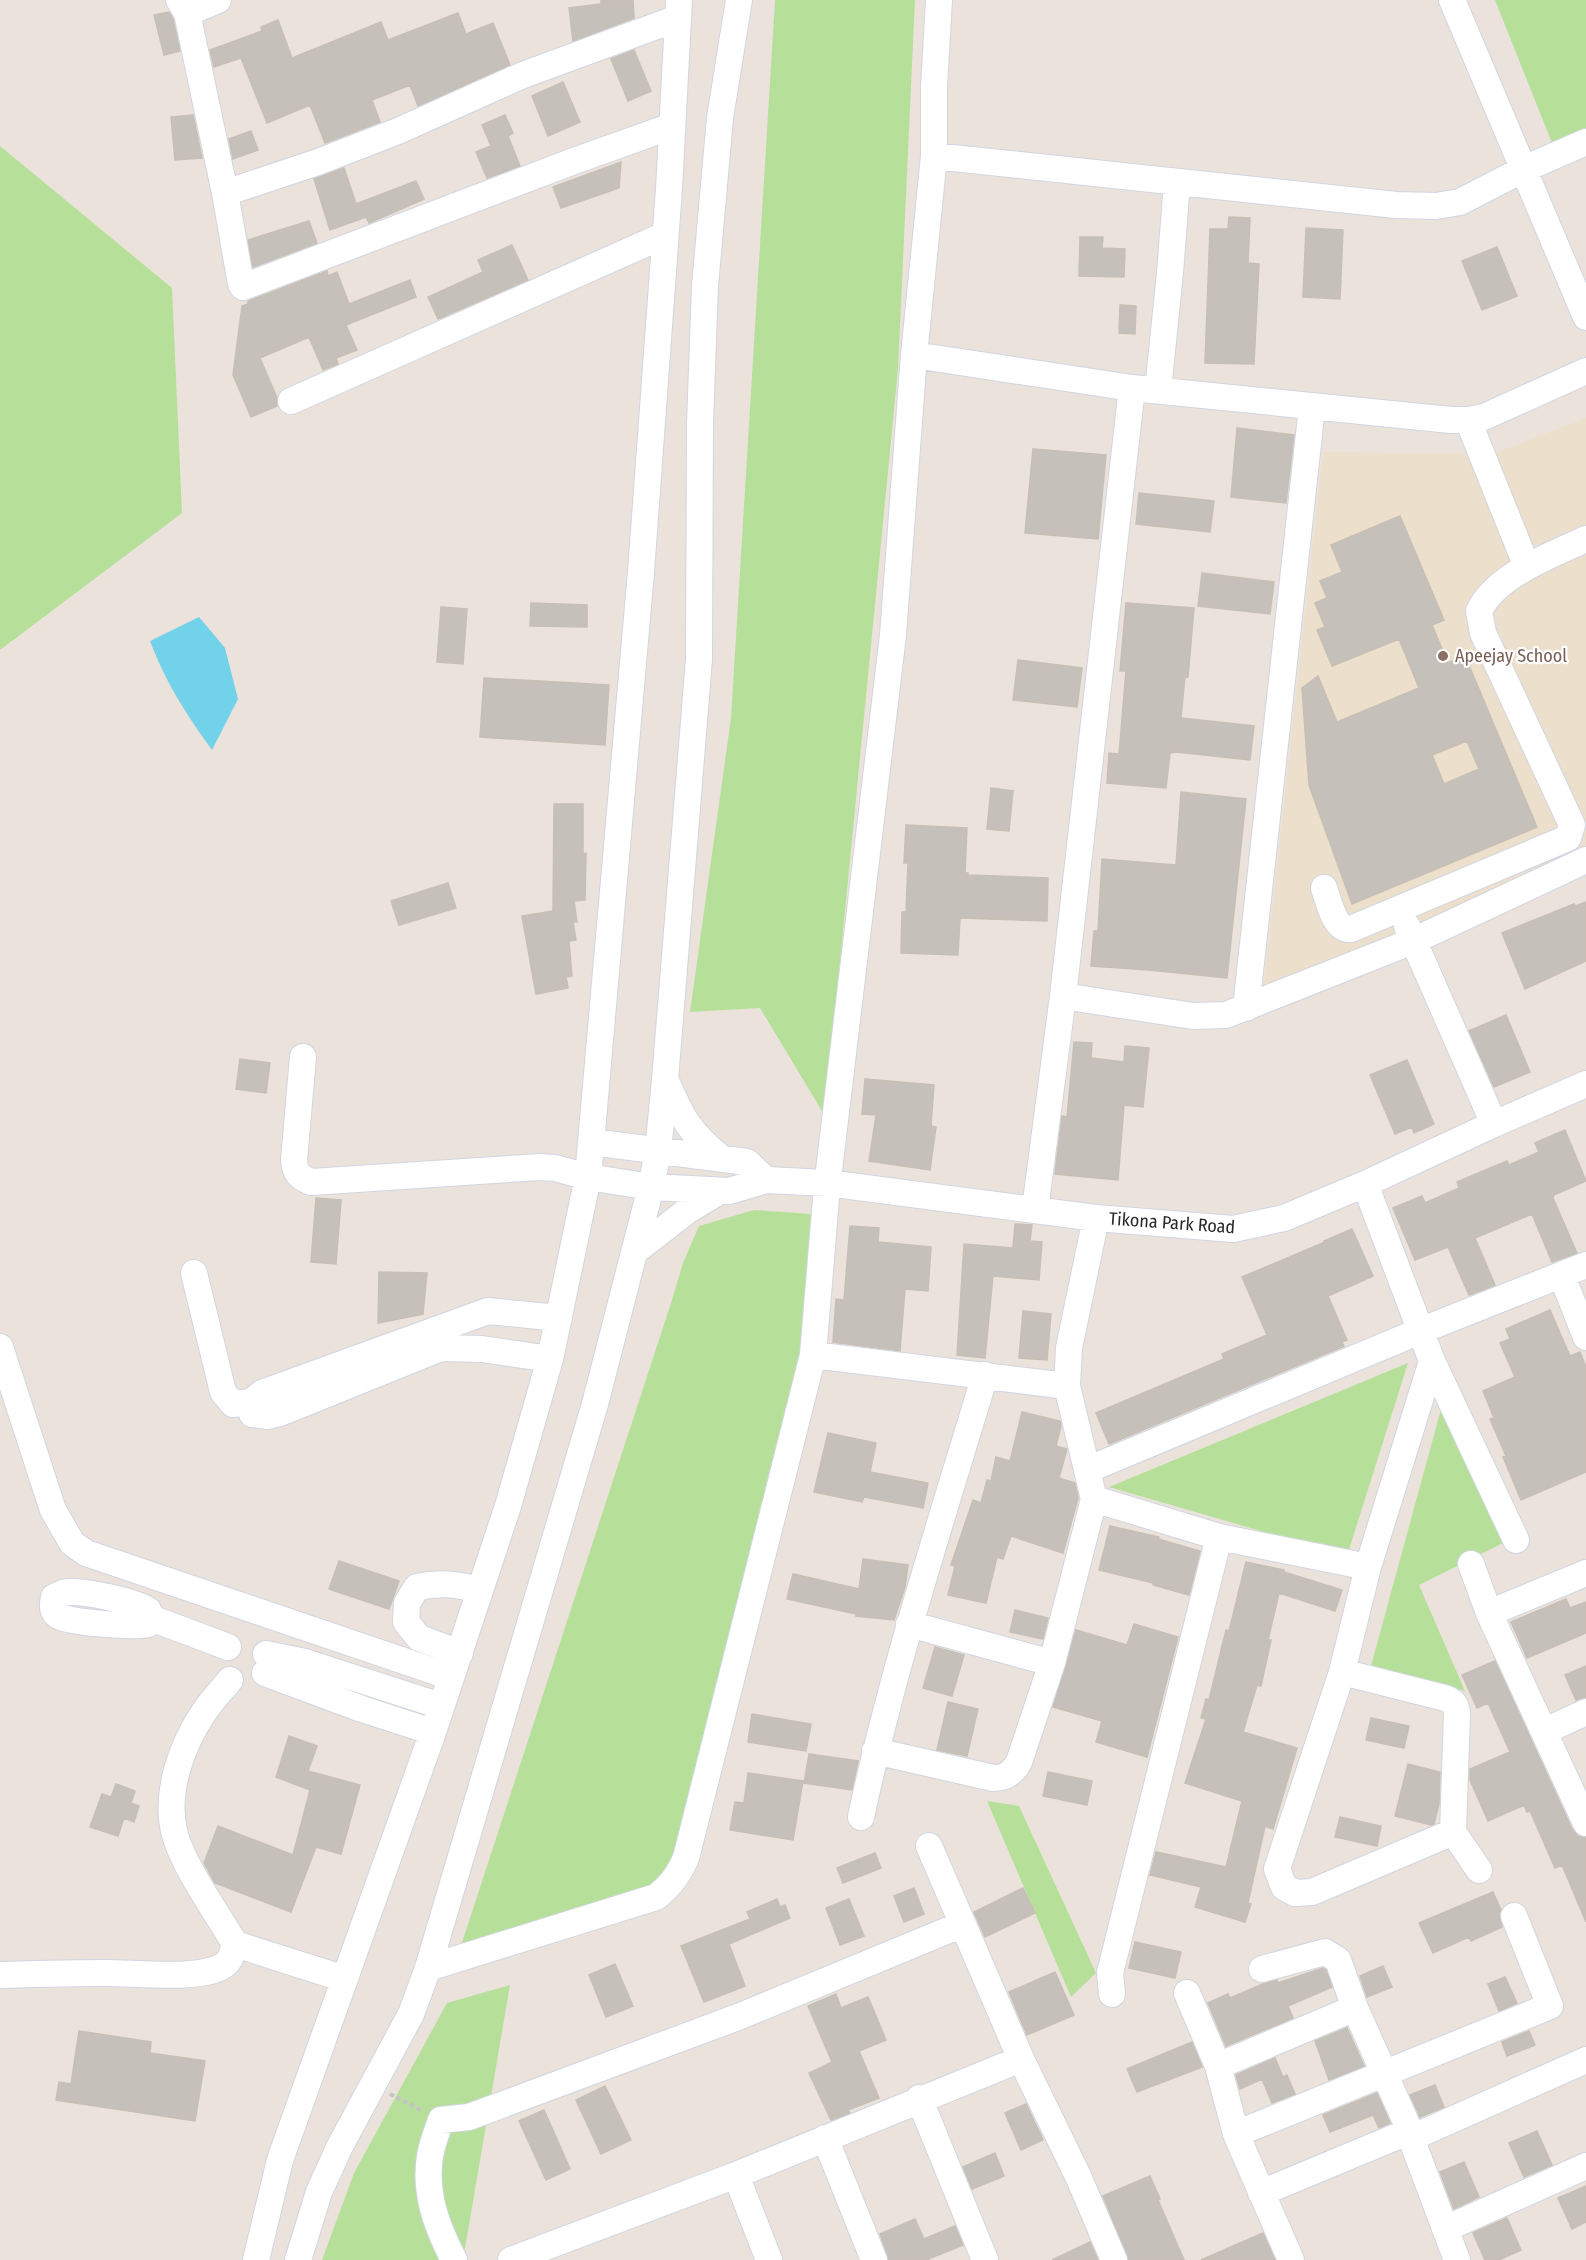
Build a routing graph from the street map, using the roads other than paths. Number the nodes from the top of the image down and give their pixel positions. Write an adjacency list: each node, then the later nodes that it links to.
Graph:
1 (218, 0): 5 (street)
2 (739, 0): 31 (street)
3 (939, 0): 9 (street)
4 (1452, 0): 10 (street)
5 (183, 6): 12 (street)
6 (679, 9): 7 (street); 12 (street)
7 (672, 126): 12 (street); 13 (street)
8 (1586, 142): 10 (street)
9 (934, 156): 11 (street); 15 (street)
10 (1524, 169): 11 (street); 14 (street)
11 (1177, 182): 18 (street)
12 (225, 193)
13 (665, 235): 19 (street); 34 (street)
14 (1586, 317)
15 (914, 355): 17 (street); 39 (street)
16 (1586, 371): 21 (street)
17 (1132, 388): 18 (street); 28 (street)
18 (1158, 390): 20 (street)
19 (291, 401)
20 (1312, 407): 21 (street); 29 (street)
21 (1468, 420): 23 (street)
22 (1586, 539): 23 (street)
23 (1527, 567): 26 (street)
24 (1586, 860): 27 (street)
25 (1324, 888): 26 (street)
26 (1399, 909): 27 (street)
27 (1413, 941): 29 (street); 33 (street)
28 (1063, 996): 29 (street); 43 (street)
29 (1246, 1008)
30 (303, 1057): 37 (street, Tikona Park Road)
31 (666, 1080): 35 (street); 36 (street)
32 (1586, 1084): 33 (street, Tikona Park Road)
33 (1494, 1124): 40 (street, Tikona Park Road)
34 (592, 1142): 35 (street); 37 (street)
35 (658, 1151): 36 (street); 41 (street)
36 (721, 1158): 38 (street)
37 (588, 1177): 41 (street, Tikona Park Road); 49 (street)
38 (766, 1180): 39 (street, Tikona Park Road); 42 (street, Tikona Park Road)
39 (827, 1183): 43 (street, Tikona Park Road); 55 (street)
40 (1365, 1184): 44 (street, Tikona Park Road); 51 (street)
41 (651, 1187): 42 (street, Tikona Park Road); 45 (street)
42 (720, 1191): 45 (street, Tikona Park Road)
43 (1035, 1209): 44 (street, Tikona Park Road)
44 (1096, 1218): 59 (street)
45 (634, 1252): 92 (street)
46 (1586, 1265): 48 (street)
47 (194, 1273): 60 (street)
48 (1562, 1276): 51 (street); 52 (street)
49 (559, 1318): 50 (street); 56 (street)
50 (459, 1322): 54 (street); 60 (street)
51 (1420, 1331): 57 (street); 61 (street)
52 (1586, 1337)
53 (0, 1347): 77 (street)
54 (461, 1347): 56 (street); 60 (street)
55 (813, 1355): 58 (street); 92 (street)
56 (550, 1359): 68 (street)
57 (1432, 1361): 64 (street); 66 (street)
58 (985, 1375): 59 (street); 71 (street)
59 (1067, 1386): 61 (street)
60 (251, 1402)
61 (1087, 1470): 62 (street)
62 (1094, 1499): 63 (street); 74 (street)
63 (1219, 1537): 66 (street); 97 (street)
64 (1516, 1540)
65 (1471, 1564): 69 (street)
66 (1368, 1567): 76 (street)
67 (1586, 1573): 69 (street)
68 (480, 1590): 73 (street); 73 (street)
69 (1489, 1613): 81 (street)
70 (152, 1618): 72 (street)
71 (909, 1624): 74 (street); 83 (street)
72 (228, 1647): 75 (street); 78 (street)
73 (460, 1653): 77 (street)
74 (1052, 1663): 83 (street)
75 (266, 1664): 78 (street); 79 (street); 82 (street)
76 (1342, 1672): 86 (street); 86 (street)
77 (451, 1677): 79 (street)
78 (230, 1680): 91 (street)
79 (441, 1706): 82 (street)
80 (1586, 1712): 81 (street)
81 (1545, 1731): 85 (street)
82 (432, 1732): 95 (street)
83 (875, 1751): 84 (street)
84 (861, 1817)
85 (1586, 1823)
86 (1453, 1832): 88 (street)
87 (928, 1846): 90 (street)
88 (1479, 1870)
89 (1514, 1916): 102 (street)
90 (963, 1924): 99 (street); 113 (street)
91 (235, 1944): 94 (street); 95 (street)
92 (428, 1968): 112 (street)
93 (1262, 1969): 98 (street)
94 (0, 1975)
95 (345, 1979): 111 (street)
96 (1187, 1993): 101 (street)
97 (1112, 1994)
98 (1355, 2008): 101 (street); 102 (street)
99 (1021, 2059): 103 (street); 118 (street)
100 (1586, 2060): 105 (street)
101 (1218, 2066): 104 (street)
102 (1385, 2073): 104 (street); 105 (street)
103 (919, 2098): 106 (street); 117 (street)
104 (1236, 2134): 109 (street)
105 (1410, 2134): 109 (street); 110 (street)
106 (825, 2138): 108 (street); 116 (street)
107 (1586, 2166): 110 (street)
108 (736, 2175): 114 (street); 115 (street)
109 (1261, 2193): 119 (street)
110 (1445, 2229): 120 (street)
111 (256, 2260)
112 (298, 2260)
113 (453, 2260)
114 (511, 2260)
115 (768, 2260)
116 (874, 2260)
117 (986, 2260)
118 (1114, 2260)
119 (1291, 2260)
120 (1457, 2260)

